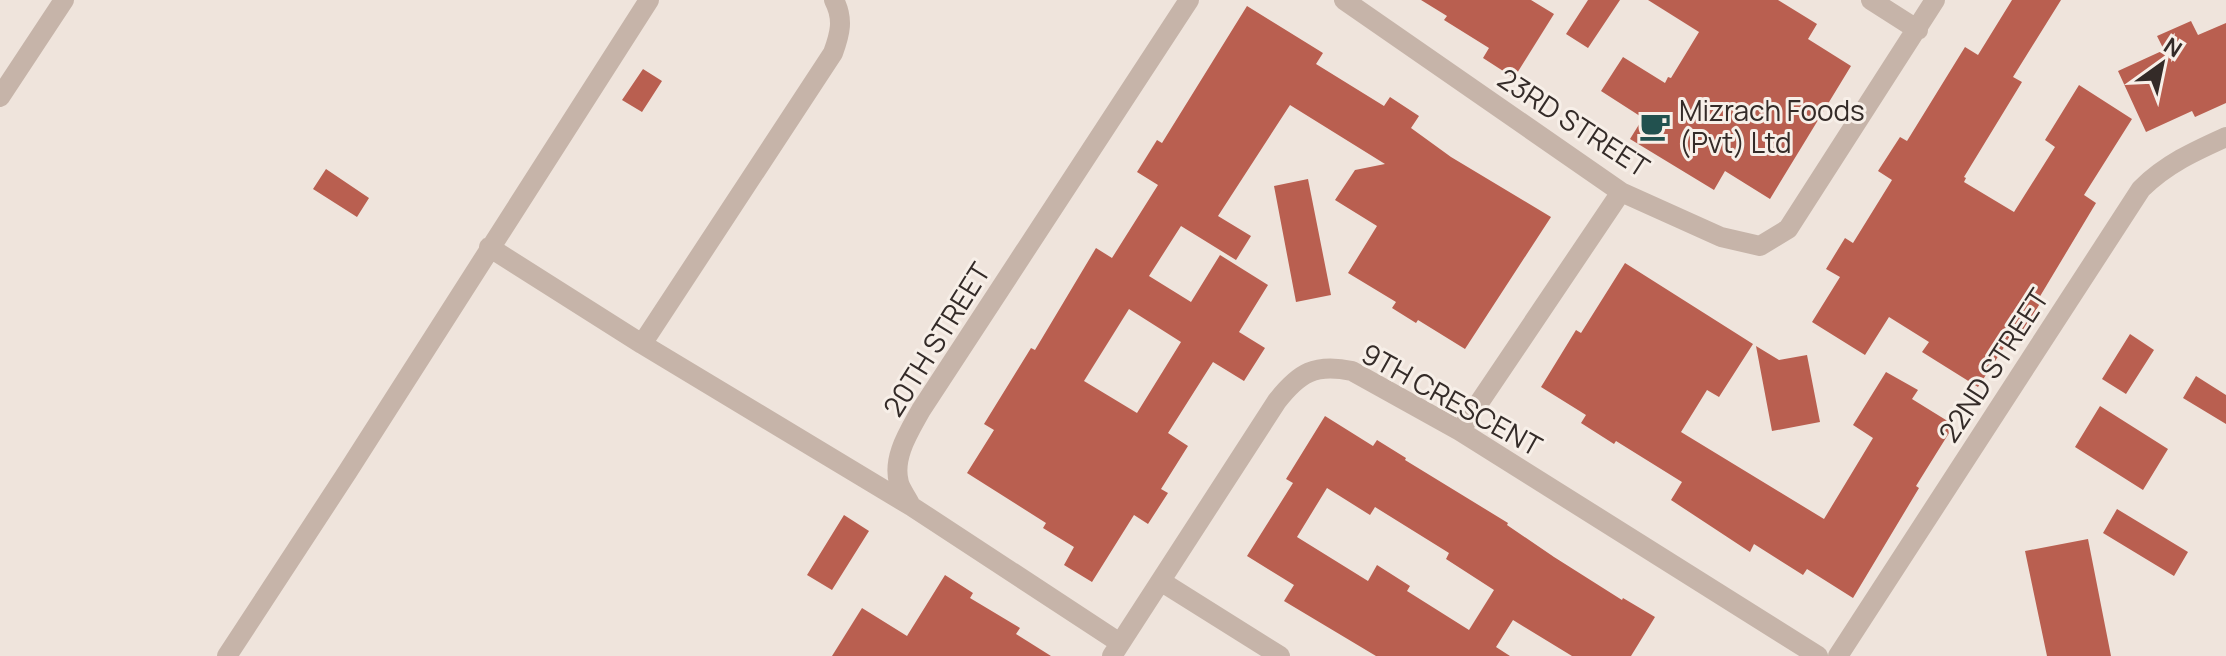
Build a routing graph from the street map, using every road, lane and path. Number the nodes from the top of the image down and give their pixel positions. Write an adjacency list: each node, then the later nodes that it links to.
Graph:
1 (64, 0): 9 (street)
2 (649, 0): 12 (street)
3 (834, 0): 13 (street)
4 (1189, 0): 15 (street, 20TH STREET)
5 (1344, 0): 11 (street, 23RD STREET)
6 (1871, 0): 8 (street)
7 (1935, 0): 8 (street)
8 (1918, 30): 11 (street, 23RD STREET)
9 (0, 97)
10 (2226, 137): 21 (street, 22ND STREET)
11 (1621, 192): 14 (street)
12 (489, 247): 13 (street); 18 (street)
13 (642, 344): 15 (street)
14 (1460, 431): 16 (street, 9TH CRESCENT); 20 (street, 9TH CRESCENT)
15 (911, 506): 17 (street)
16 (1162, 582): 17 (street, 9TH CRESCENT); 19 (street)
17 (1116, 650)
18 (227, 656)
19 (1280, 656)
20 (1818, 656)
21 (1838, 656)

